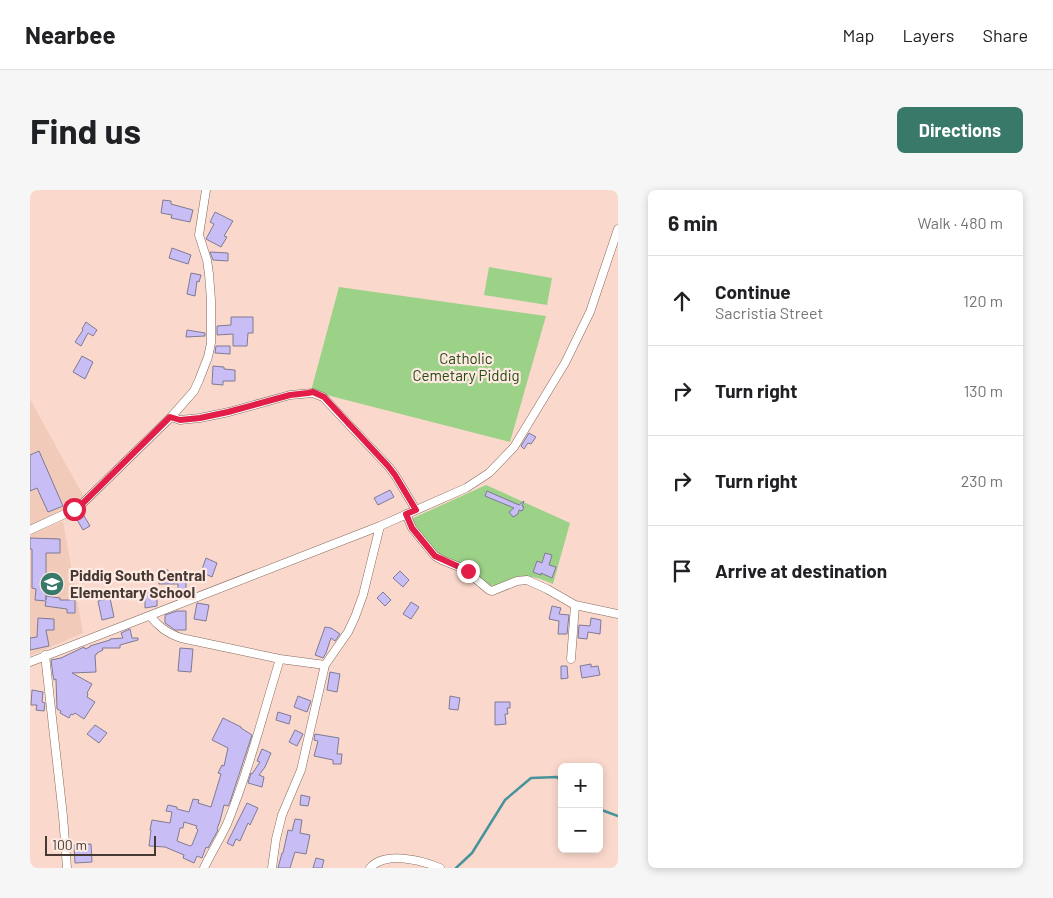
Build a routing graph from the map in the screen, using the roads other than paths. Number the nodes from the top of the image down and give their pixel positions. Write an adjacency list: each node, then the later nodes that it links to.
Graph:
1 (206, 190): 3 (street)
2 (618, 229): 4 (street)
3 (170, 417): 4 (street); 7 (street)
4 (416, 510): 5 (street)
5 (406, 514): 6 (street); 8 (street)
6 (380, 526): 10 (street); 15 (street)
7 (30, 530)
8 (574, 605): 9 (street); 13 (street)
9 (618, 614)
10 (150, 616): 11 (street); 12 (street)
11 (45, 655): 14 (street); 16 (street)
12 (280, 659): 15 (street); 17 (street)
13 (571, 659)
14 (30, 662)
15 (325, 665): 18 (street)
16 (67, 868)
17 (204, 868)
18 (272, 868)
19 (370, 868): 20 (street)
20 (440, 868)

